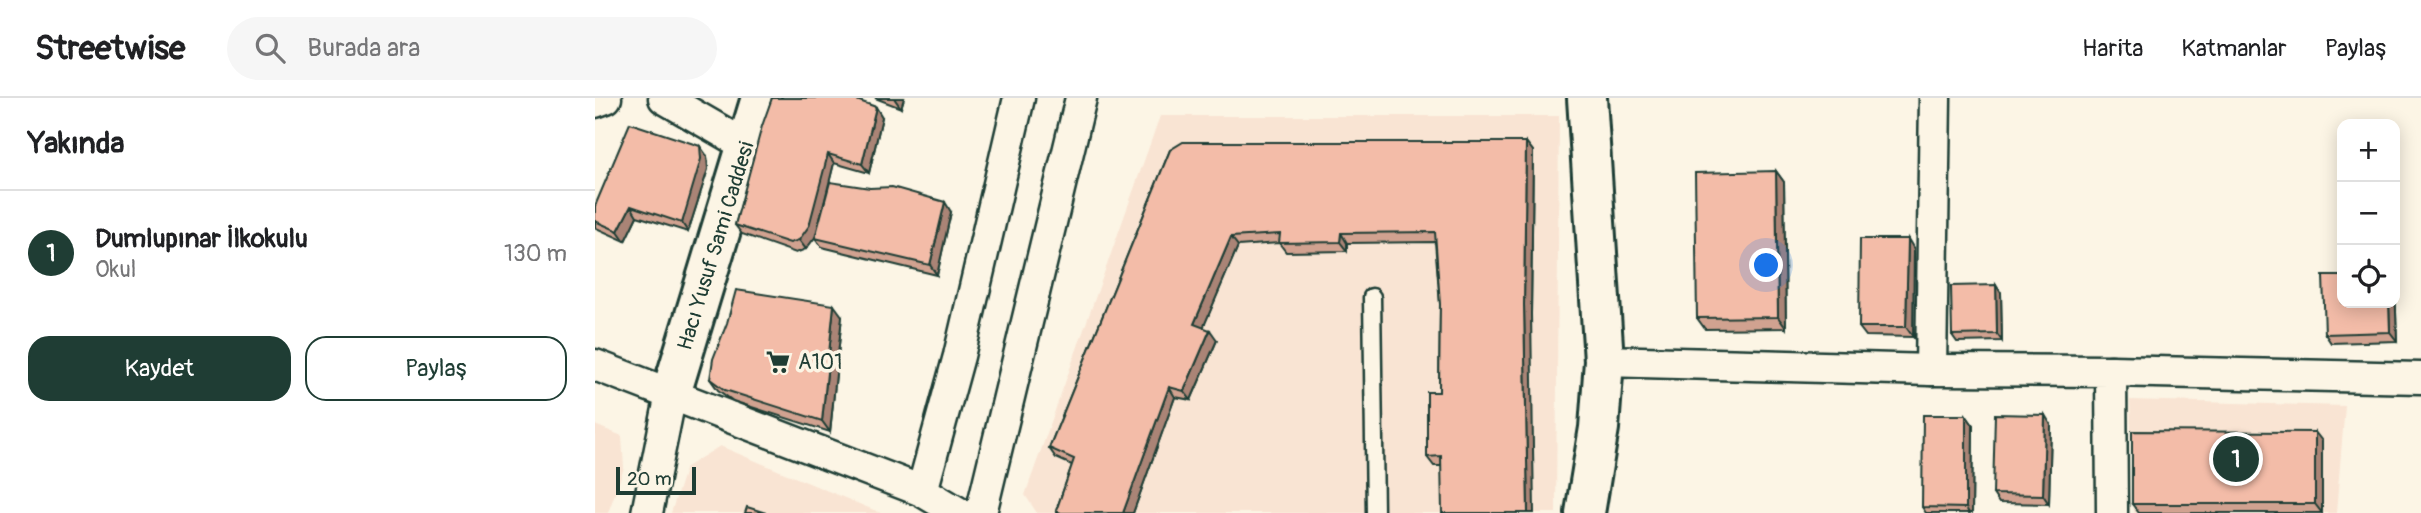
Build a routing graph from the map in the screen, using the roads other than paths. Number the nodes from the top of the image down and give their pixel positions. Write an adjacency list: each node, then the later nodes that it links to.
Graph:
1 (606, 98): 8 (street)
2 (664, 98): 9 (street)
3 (761, 98): 9 (main road, Hacı Yusuf Sami Caddesi)
4 (1019, 98): 18 (street)
5 (1081, 98): 21 (street)
6 (1587, 98): 11 (main road)
7 (1935, 98): 13 (street)
8 (595, 102)
9 (747, 146): 16 (main road, Hacı Yusuf Sami Caddesi)
10 (1372, 297): 22 (lane)
11 (1604, 361): 13 (street); 17 (main road)
12 (595, 365): 16 (street)
13 (1931, 370): 14 (street)
14 (2111, 371): 15 (street); 25 (street)
15 (2421, 378)
16 (671, 394): 18 (street); 19 (street)
17 (1598, 428): 23 (main road); 24 (main road)
18 (922, 491): 20 (street)
19 (647, 513)
20 (959, 513)
21 (981, 513)
22 (1375, 513)
23 (1585, 513)
24 (1609, 513)
25 (2112, 513)

